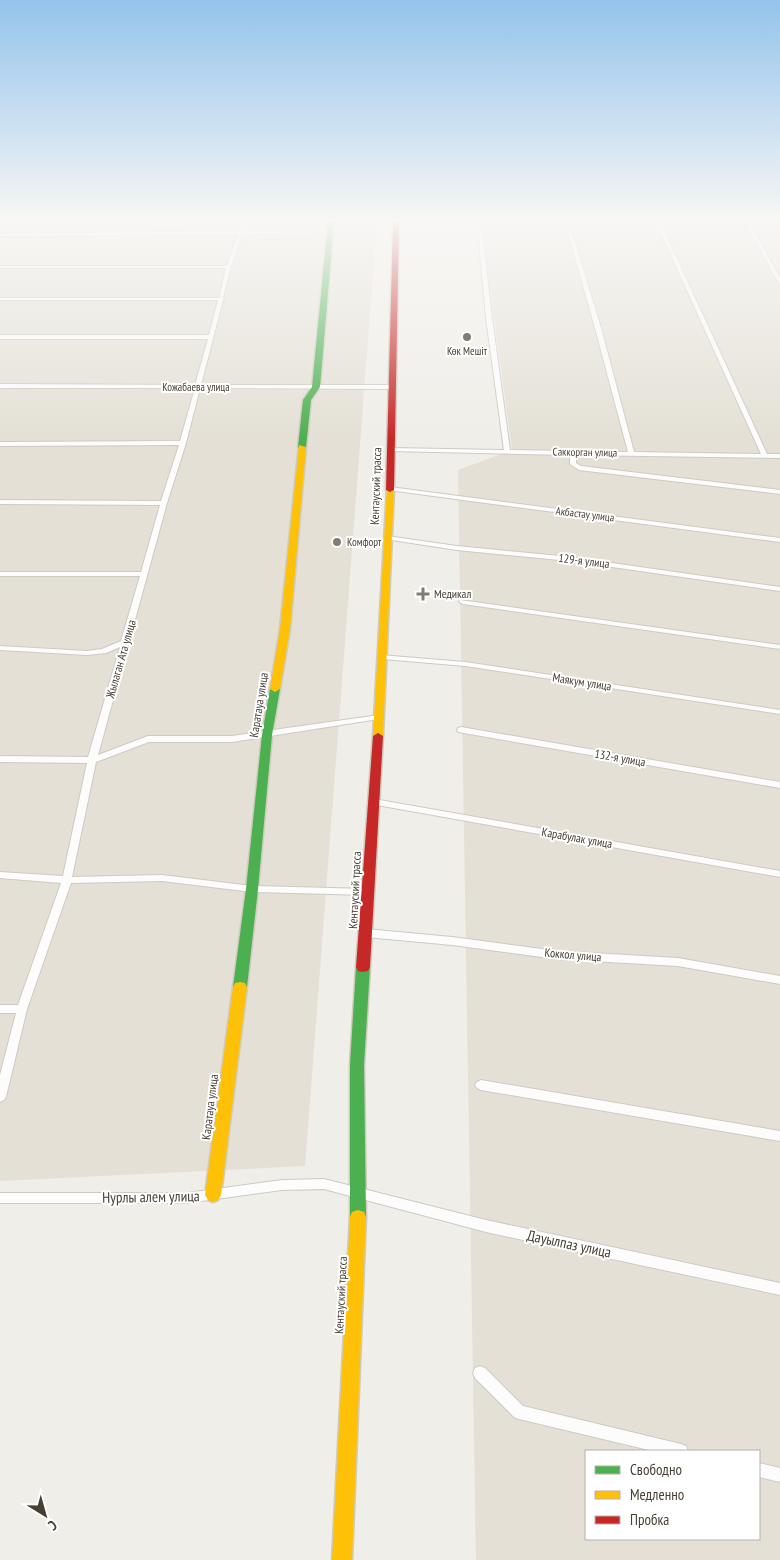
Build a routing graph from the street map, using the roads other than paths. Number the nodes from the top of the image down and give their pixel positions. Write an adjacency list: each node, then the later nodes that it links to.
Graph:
1 (223, 295): 8 (street, Жылаган Ата улица)
2 (325, 295): 13 (main road, Каратауа улица)
3 (395, 295): 14 (main road, Кентауский трасса)
4 (487, 295): 18 (street)
5 (588, 295): 20 (street)
6 (691, 295): 21 (street)
7 (0, 299): 8 (street)
8 (222, 299): 10 (street, Жылаган Ата улица)
9 (0, 337): 10 (street)
10 (209, 337): 12 (street, Жылаган Ата улица)
11 (0, 386): 12 (street, Кожабаева улица)
12 (198, 387): 13 (street, Кожабаева улица); 15 (street, Жылаган Ата улица)
13 (316, 387): 14 (street, Кожабаева улица); 40 (main road, Каратауа улица)
14 (393, 387): 17 (main road, Кентауский трасса)
15 (183, 443): 16 (street); 26 (street, Жылаган Ата улица)
16 (0, 444)
17 (391, 450): 18 (street, Саккорган улица); 23 (main road, Кентауский трасса)
18 (507, 451): 19 (street, Саккорган улица)
19 (573, 453): 20 (street, Саккорган улица); 24 (street)
20 (631, 453): 21 (street, Саккорган улица)
21 (765, 456): 22 (street, Саккорган улица)
22 (780, 456)
23 (390, 489): 27 (main road, Кентауский трасса); 28 (street, Акбастау улица)
24 (780, 492)
25 (0, 502): 26 (street)
26 (164, 503): 30 (street, Жылаган Ата улица)
27 (387, 538): 31 (street, 129-я улица); 36 (main road, Кентауский трасса)
28 (780, 540)
29 (0, 574): 30 (street)
30 (145, 574): 33 (street, Жылаган Ата улица)
31 (780, 589)
32 (463, 602): 34 (street)
33 (126, 642): 35 (street); 42 (street, Жылаган Ата улица)
34 (780, 647)
35 (0, 648)
36 (383, 657): 37 (street, Маякум улица); 38 (main road, Кентауский трасса)
37 (780, 712)
38 (380, 717): 40 (street); 44 (main road, Кентауский трасса)
39 (461, 730): 43 (street, 132-я улица)
40 (267, 735): 42 (street); 48 (main road, Каратауа улица)
41 (0, 760): 42 (street)
42 (92, 760): 47 (street, Жылаган Ата улица)
43 (780, 785)
44 (374, 802): 45 (street, Карабулак улица); 49 (main road, Кентауский трасса)
45 (780, 874)
46 (0, 875): 47 (street)
47 (67, 880): 48 (street); 53 (street, Жылаган Ата улица)
48 (252, 889): 49 (street); 57 (main road, Каратауа улица)
49 (368, 892): 50 (main road, Кентауский трасса)
50 (366, 933): 51 (street, Коккол улица); 58 (main road, Кентауский трасса)
51 (780, 980)
52 (0, 1009): 53 (street)
53 (22, 1009): 55 (street, Жылаган Ата улица)
54 (480, 1085): 56 (street)
55 (0, 1097)
56 (780, 1136)
57 (213, 1194): 58 (street, Нурлы алем улица); 59 (street, Нурлы алем улица)
58 (359, 1194): 60 (street, Дауылпаз улица); 65 (main road, Кентауский трасса)
59 (0, 1198)
60 (780, 1289)
61 (480, 1373): 62 (street)
62 (676, 1450)
63 (760, 1470): 64 (street)
64 (780, 1475)
65 (342, 1560)

